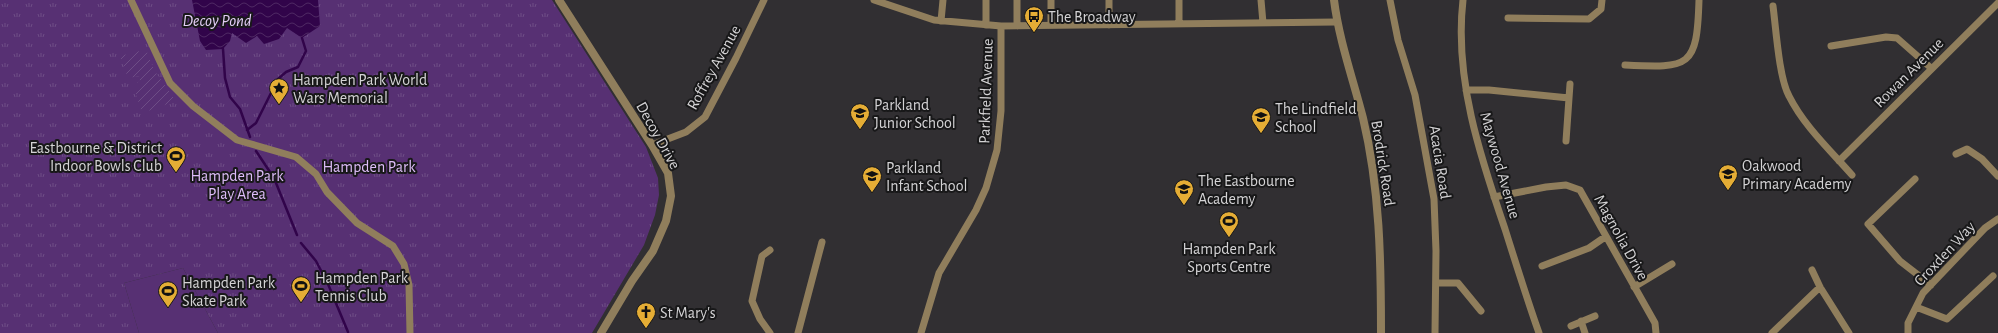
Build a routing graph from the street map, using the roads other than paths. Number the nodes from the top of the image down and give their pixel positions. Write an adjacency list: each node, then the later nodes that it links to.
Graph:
1 (131, 0): 60 (street)
2 (558, 0): 36 (street, Decoy Drive)
3 (764, 0): 36 (street, Roffrey Avenue)
4 (874, 0): 20 (street)
5 (943, 0): 20 (street)
6 (986, 0): 24 (street)
7 (1017, 0): 28 (street)
8 (1051, 0): 25 (street)
9 (1109, 0): 26 (street)
10 (1179, 0): 23 (street)
11 (1261, 0): 21 (street)
12 (1334, 0): 22 (street, Brodrick Road)
13 (1390, 0): 51 (street, Acacia Road)
14 (1463, 0): 33 (street, Maywood Avenue)
15 (1602, 0): 19 (street)
16 (1699, 0): 30 (street)
17 (1998, 3): 31 (street, Rowan Avenue)
18 (1773, 6): 38 (street)
19 (1508, 18)
20 (941, 21): 24 (street)
21 (1263, 22): 22 (street); 23 (street)
22 (1336, 22): 65 (street, Brodrick Road)
23 (1179, 24): 26 (street)
24 (986, 25): 27 (street)
25 (1051, 25): 26 (street); 28 (street)
26 (1109, 25)
27 (1001, 26): 28 (street); 64 (street, Parkfield Avenue)
28 (1017, 26)
29 (1831, 46): 31 (street)
30 (1625, 65)
31 (1931, 68): 38 (street, Rowan Avenue)
32 (1570, 84): 34 (street)
33 (1466, 90): 34 (street); 42 (street, Maywood Avenue)
34 (1569, 98): 35 (street)
35 (1566, 141)
36 (652, 145): 61 (street, Decoy Drive)
37 (1956, 154): 40 (street)
38 (1839, 161): 39 (street)
39 (1852, 175)
40 (1998, 176)
41 (1915, 178): 52 (street)
42 (1494, 197): 44 (street, Magnolia Drive); 67 (street, Maywood Avenue)
43 (1997, 221): 52 (street, Croxden Way)
44 (1605, 237): 48 (street); 53 (street, Magnolia Drive)
45 (822, 242): 63 (street)
46 (770, 250): 62 (street)
47 (1672, 264): 53 (street)
48 (1542, 266)
49 (1812, 270): 54 (street)
50 (1993, 276): 55 (street)
51 (1436, 283): 56 (street); 66 (street, Acacia Road)
52 (1931, 285): 55 (street, Croxden Way)
53 (1634, 287): 69 (street, Magnolia Drive)
54 (1820, 287): 70 (street); 71 (street)
55 (1916, 307): 72 (street, Croxden Way)
56 (1481, 311)
57 (1595, 316): 58 (street)
58 (1581, 321): 59 (street); 68 (street)
59 (1572, 326)
60 (410, 333)
61 (601, 333)
62 (770, 333)
63 (798, 333)
64 (921, 333)
65 (1381, 333)
66 (1435, 333)
67 (1539, 333)
68 (1585, 333)
69 (1656, 333)
70 (1772, 333)
71 (1849, 333)
72 (1908, 333)

